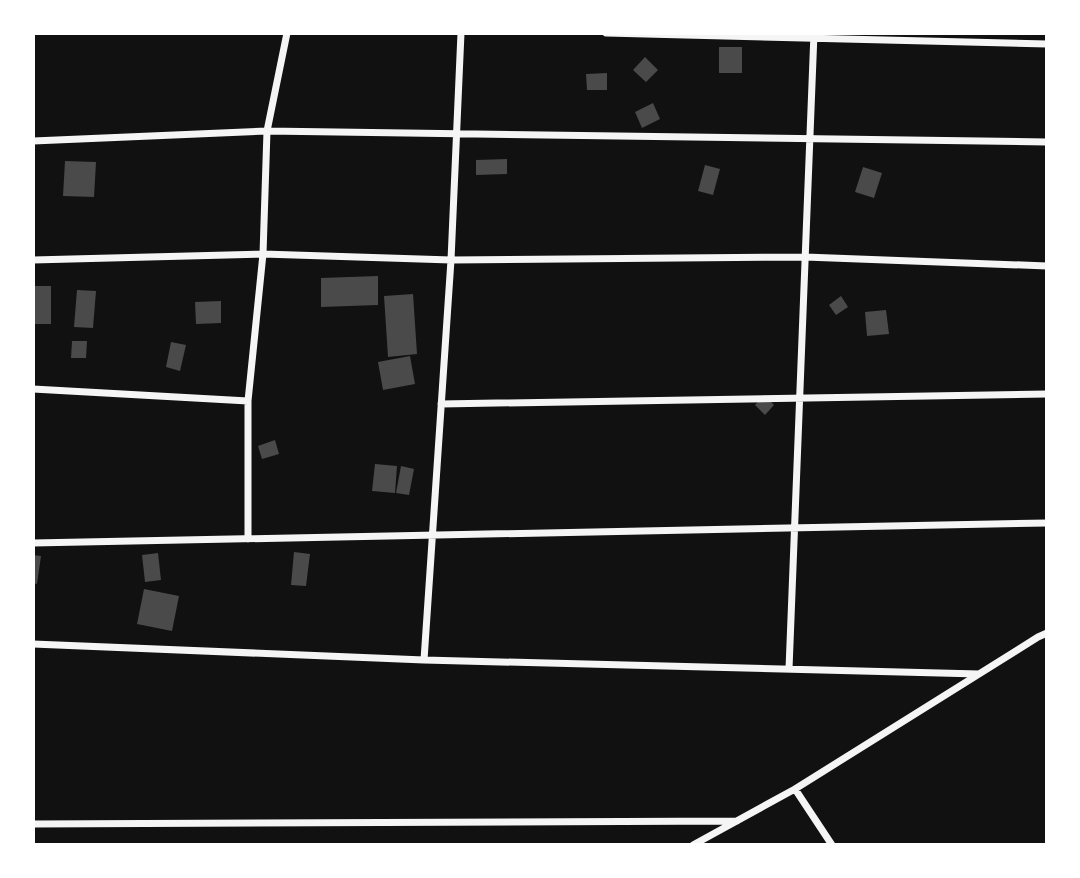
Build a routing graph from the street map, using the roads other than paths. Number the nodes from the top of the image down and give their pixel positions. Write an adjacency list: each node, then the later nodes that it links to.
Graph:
1 (287, 33): 6 (street)
2 (461, 33): 7 (street)
3 (606, 33): 4 (street)
4 (814, 36): 5 (street); 8 (street)
5 (1047, 44)
6 (267, 131): 7 (street); 9 (street); 11 (street)
7 (457, 134): 8 (street); 14 (street)
8 (810, 139): 10 (street); 12 (street)
9 (33, 141)
10 (1047, 142)
11 (263, 254): 13 (street); 14 (street); 19 (street)
12 (805, 257): 14 (street); 15 (street); 18 (street)
13 (33, 260)
14 (451, 260): 20 (street)
15 (1047, 265)
16 (33, 389): 19 (street)
17 (1047, 394): 18 (street)
18 (799, 398): 20 (street); 22 (street)
19 (248, 401): 24 (street)
20 (441, 404): 23 (street)
21 (1047, 523): 22 (street)
22 (794, 528): 23 (street); 29 (street)
23 (432, 535): 24 (street); 28 (street)
24 (248, 539): 25 (street)
25 (33, 543)
26 (1047, 633): 30 (street)
27 (33, 644): 28 (street)
28 (424, 660): 29 (street)
29 (789, 669): 30 (street)
30 (979, 674): 31 (street)
31 (795, 789): 32 (street); 35 (street)
32 (737, 821): 33 (street); 34 (street)
33 (33, 824)
34 (694, 845)
35 (832, 845)

